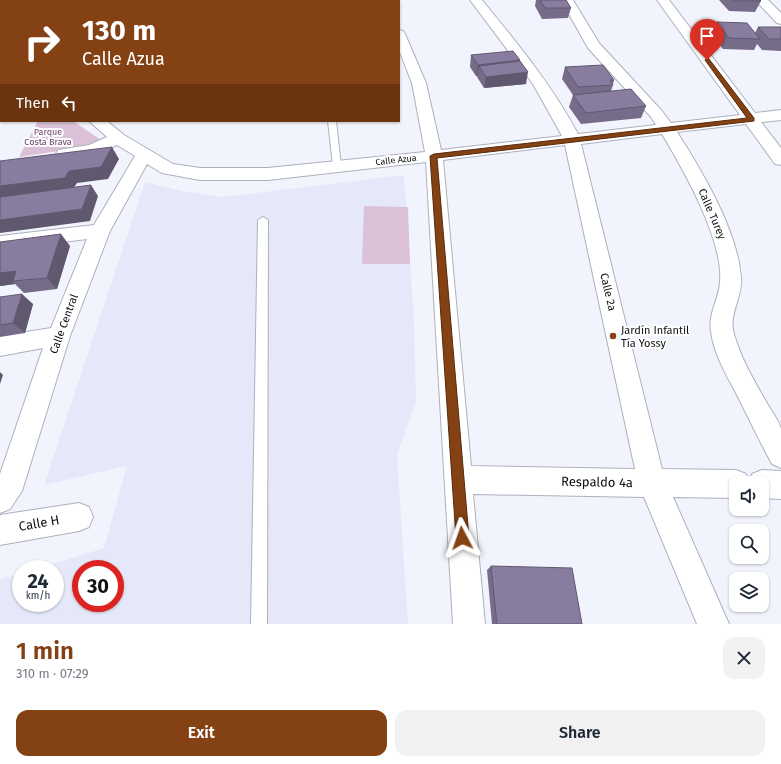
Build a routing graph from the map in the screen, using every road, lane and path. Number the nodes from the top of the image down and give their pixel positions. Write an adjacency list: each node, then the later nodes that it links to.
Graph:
1 (476, 0): 13 (street, Calle 2a)
2 (568, 0): 11 (street, Calle Turey)
3 (663, 0): 8 (street)
4 (761, 0): 5 (street)
5 (781, 20)
6 (400, 36): 15 (street)
7 (781, 115): 8 (street, Calle Azua)
8 (752, 119): 11 (street, Calle Azua); 17 (street)
9 (98, 122): 12 (street, Calle Azua)
10 (332, 122): 18 (lane)
11 (665, 128): 13 (street, Calle Azua); 24 (street, Calle Turey)
12 (118, 138): 14 (street, Calle Azua); 16 (street)
13 (572, 139): 15 (street, Calle Azua); 26 (street, Calle 2a)
14 (144, 155): 18 (street, Calle Azua); 20 (street, Calle Central)
15 (434, 156): 18 (street, Calle Azua); 25 (street)
16 (46, 157)
17 (781, 160)
18 (337, 166)
19 (263, 220): 33 (lane)
20 (100, 230): 21 (street); 22 (street, Calle Central)
21 (0, 243)
22 (59, 336): 23 (street); 30 (street, Calle Central)
23 (0, 346)
24 (781, 455)
25 (458, 480): 26 (street, Respaldo 4a); 34 (street)
26 (652, 483): 27 (street, Respaldo 4a); 35 (street, Calle 2a)
27 (729, 484)
28 (769, 484): 29 (street)
29 (781, 485)
30 (0, 498)
31 (79, 517): 32 (street, Calle H)
32 (0, 530)
33 (259, 624)
34 (469, 624)
35 (713, 624)

